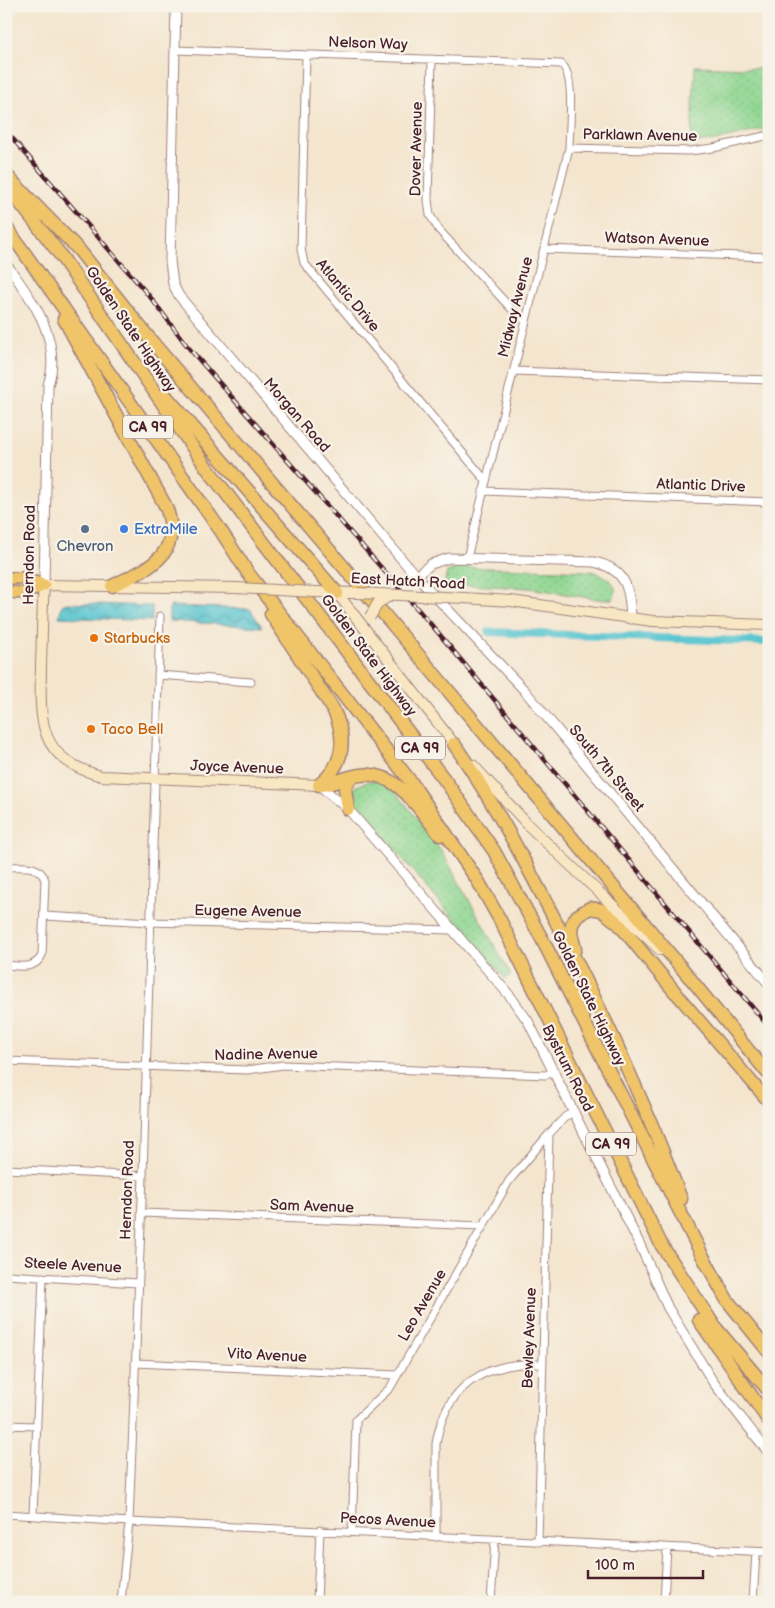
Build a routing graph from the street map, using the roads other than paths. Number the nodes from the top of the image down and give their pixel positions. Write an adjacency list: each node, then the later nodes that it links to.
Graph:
1 (176, 6): 2 (street, Morgan Road)
2 (175, 50): 3 (street, Nelson Way); 25 (street, Morgan Road)
3 (306, 55): 4 (street, Nelson Way); 20 (street, Atlantic Drive)
4 (432, 59): 5 (street, Nelson Way); 16 (street, Dover Avenue)
5 (561, 64): 7 (street, Midway Avenue)
6 (769, 136): 7 (street, Parklawn Avenue)
7 (569, 148): 11 (street, Midway Avenue)
8 (6, 175): 50 (highway)
9 (6, 185): 17 (highway, Golden State Highway / CA 99)
10 (6, 227): 15 (highway, CA 99)
11 (544, 248): 12 (street, Watson Avenue); 16 (street, Midway Avenue)
12 (769, 257)
13 (6, 264): 14 (street, Herndon Road)
14 (10, 275): 27 (street, Herndon Road)
15 (47, 282): 24 (highway, CA 99); 28 (highway)
16 (526, 321): 18 (street, Midway Avenue)
17 (113, 333): 30 (highway); 65 (highway, Golden State Highway / CA 99)
18 (514, 371): 19 (street); 20 (street, Midway Avenue)
19 (769, 380)
20 (486, 481): 21 (street, Midway Avenue)
21 (483, 491): 22 (street, Atlantic Drive); 23 (street, Midway Avenue)
22 (769, 502)
23 (466, 558): 25 (street); 33 (street)
24 (248, 573): 41 (highway); 44 (highway, CA 99)
25 (416, 576): 51 (street, South 7th Street)
26 (6, 578): 27 (main road, East Hatch Road)
27 (44, 585): 28 (main road, East Hatch Road); 29 (main road, East Hatch Road); 39 (main road, Herndon Road)
28 (112, 586): 30 (main road, East Hatch Road, bridge)
29 (6, 592)
30 (337, 593): 31 (main road, East Hatch Road, bridge); 35 (main road)
31 (392, 594): 33 (main road, East Hatch Road, bridge); 35 (main road, bridge)
32 (160, 616): 36 (street, Herndon Road)
33 (631, 619): 34 (main road, East Hatch Road)
34 (769, 624)
35 (374, 642): 38 (main road)
36 (158, 675): 37 (street); 39 (street, Herndon Road)
37 (250, 682)
38 (454, 744): 49 (highway); 50 (main road)
39 (154, 778): 41 (main road, Joyce Avenue); 46 (street, Herndon Road)
40 (350, 778): 41 (highway); 42 (highway); 44 (highway)
41 (320, 785): 42 (street, Bystrum Road)
42 (348, 809): 47 (street, Bystrum Road)
43 (6, 866): 45 (street)
44 (478, 881): 64 (highway, CA 99)
45 (44, 916): 46 (street, Eugene Avenue); 48 (street)
46 (150, 922): 47 (street, Eugene Avenue); 54 (street, Herndon Road)
47 (452, 930): 55 (street, Bystrum Road)
48 (6, 965)
49 (583, 973): 52 (highway); 65 (highway)
50 (690, 978): 56 (main road)
51 (769, 984)
52 (675, 992): 57 (main road)
53 (6, 1061): 54 (street, Nadine Avenue)
54 (145, 1066): 55 (street, Nadine Avenue); 61 (street, Herndon Road)
55 (555, 1071): 58 (street, Bystrum Road)
56 (769, 1075)
57 (769, 1102)
58 (575, 1112): 59 (street, Leo Avenue); 77 (street, Bystrum Road)
59 (549, 1134): 63 (street, Leo Avenue); 71 (street, Bewley Avenue)
60 (6, 1169): 61 (street)
61 (143, 1176): 62 (street, Herndon Road)
62 (141, 1213): 63 (street, Sam Avenue); 68 (street, Herndon Road)
63 (483, 1226): 72 (street, Leo Avenue)
64 (662, 1246): 73 (highway, CA 99); 74 (highway)
65 (701, 1253): 69 (highway, Golden State Highway / CA 99)
66 (6, 1275): 67 (street, Steele Avenue)
67 (43, 1277): 68 (street, Steele Avenue); 76 (street)
68 (138, 1283): 70 (street, Herndon Road)
69 (769, 1352)
70 (135, 1363): 72 (street, Vito Avenue); 80 (street, Herndon Road)
71 (542, 1364): 83 (street); 85 (street, Bewley Avenue)
72 (397, 1375): 82 (street, Leo Avenue)
73 (769, 1391)
74 (769, 1421)
75 (6, 1425): 76 (street)
76 (37, 1426): 79 (street)
77 (769, 1453)
78 (6, 1514): 79 (street, Pecos Avenue)
79 (33, 1515): 80 (street, Pecos Avenue)
80 (129, 1522): 81 (street, Pecos Avenue); 89 (street, Herndon Road)
81 (320, 1530): 82 (street, Pecos Avenue); 90 (street)
82 (352, 1532): 83 (street, Pecos Avenue)
83 (436, 1537): 84 (street, Pecos Avenue)
84 (495, 1540): 85 (street, Pecos Avenue); 91 (street)
85 (538, 1542): 86 (street, Pecos Avenue)
86 (667, 1548): 87 (street, Pecos Avenue); 92 (street)
87 (756, 1552): 88 (street, Pecos Avenue); 93 (street)
88 (769, 1552)
89 (121, 1602)
90 (317, 1602)
91 (491, 1602)
92 (664, 1602)
93 (753, 1602)

